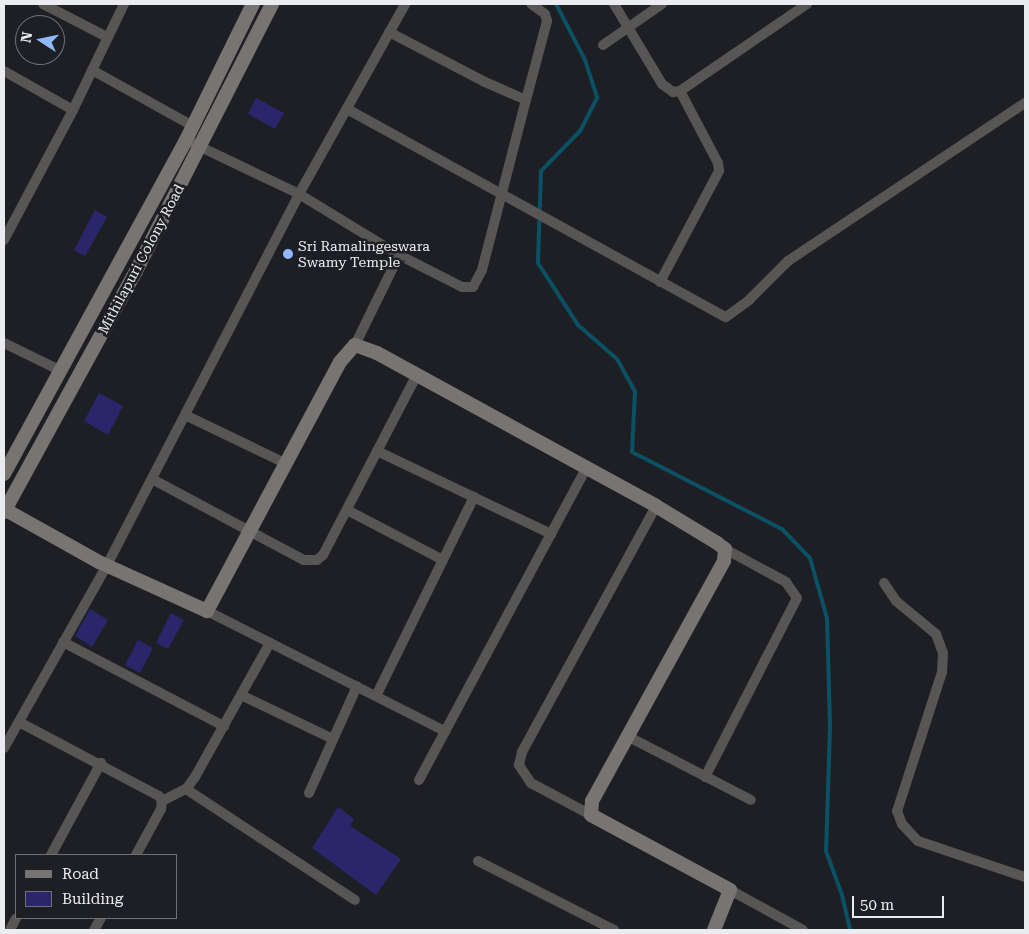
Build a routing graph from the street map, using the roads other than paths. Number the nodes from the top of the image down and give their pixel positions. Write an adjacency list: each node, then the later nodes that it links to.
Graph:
1 (43, 4): 12 (street)
2 (124, 4): 12 (street)
3 (252, 4): 21 (street, Mithilapuri Colony Road)
4 (272, 4): 23 (street, Mithilapuri Colony Road)
5 (405, 4): 11 (street)
6 (531, 4): 17 (street)
7 (614, 4): 10 (street)
8 (662, 4): 10 (street)
9 (807, 4): 16 (street)
10 (628, 28): 13 (street); 16 (street)
11 (389, 32): 17 (street); 19 (street)
12 (107, 37): 14 (street)
13 (603, 45)
14 (92, 70): 20 (street); 21 (street)
15 (5, 75): 20 (street)
16 (680, 91): 28 (street)
17 (526, 100): 25 (street)
18 (1025, 104): 28 (street)
19 (347, 109): 24 (street); 25 (street)
20 (73, 110): 26 (street)
21 (193, 126): 22 (street, Mithilapuri Colony Road)
22 (186, 140): 23 (street); 29 (street, Mithilapuri Colony Road)
23 (201, 147): 24 (street); 30 (street, Mithilapuri Colony Road)
24 (300, 194): 27 (street); 35 (street)
25 (502, 195): 27 (street); 28 (street)
26 (4, 240)
27 (399, 255): 32 (street)
28 (660, 282)
29 (91, 309): 30 (street); 33 (street, Mithilapuri Colony Road)
30 (110, 319): 43 (street, Mithilapuri Colony Road)
31 (4, 343): 33 (street)
32 (356, 345): 34 (street); 37 (street)
33 (59, 370): 39 (street, Mithilapuri Colony Road)
34 (416, 376): 36 (street); 38 (street)
35 (185, 415): 37 (street); 40 (street)
36 (377, 451): 41 (street); 44 (street)
37 (287, 464): 45 (street)
38 (586, 468): 42 (street); 46 (street)
39 (4, 474)
40 (152, 479): 45 (street); 49 (street)
41 (474, 498): 46 (street); 48 (street)
42 (656, 506): 47 (street); 70 (street)
43 (4, 510): 49 (street)
44 (347, 510): 45 (street); 48 (street)
45 (252, 532): 51 (street)
46 (551, 534): 59 (street)
47 (725, 550): 60 (street); 64 (street)
48 (443, 560): 56 (street)
49 (107, 566): 51 (street); 52 (street)
50 (884, 583): 74 (street)
51 (207, 611): 53 (street)
52 (63, 642): 57 (street); 58 (street)
53 (270, 643): 54 (street); 55 (street)
54 (357, 686): 56 (street); 61 (street)
55 (241, 695): 58 (street); 61 (street)
56 (376, 696): 59 (street)
57 (19, 722): 62 (street); 63 (street)
58 (224, 726): 66 (street)
59 (445, 731): 65 (street)
60 (629, 737): 64 (street); 70 (street)
61 (333, 739): 67 (street)
62 (4, 748)
63 (101, 764): 69 (street); 71 (street)
64 (705, 777): 68 (street)
65 (419, 780)
66 (186, 789): 69 (street); 76 (street)
67 (309, 792)
68 (751, 800)
69 (162, 801): 72 (street)
70 (591, 815): 75 (street)
71 (52, 854)
72 (136, 854)
73 (478, 861): 79 (street)
74 (1025, 877)
75 (730, 890): 80 (street); 81 (street)
76 (355, 900)
77 (100, 919): 78 (street)
78 (94, 930)
79 (614, 930)
80 (714, 930)
81 (804, 930)

